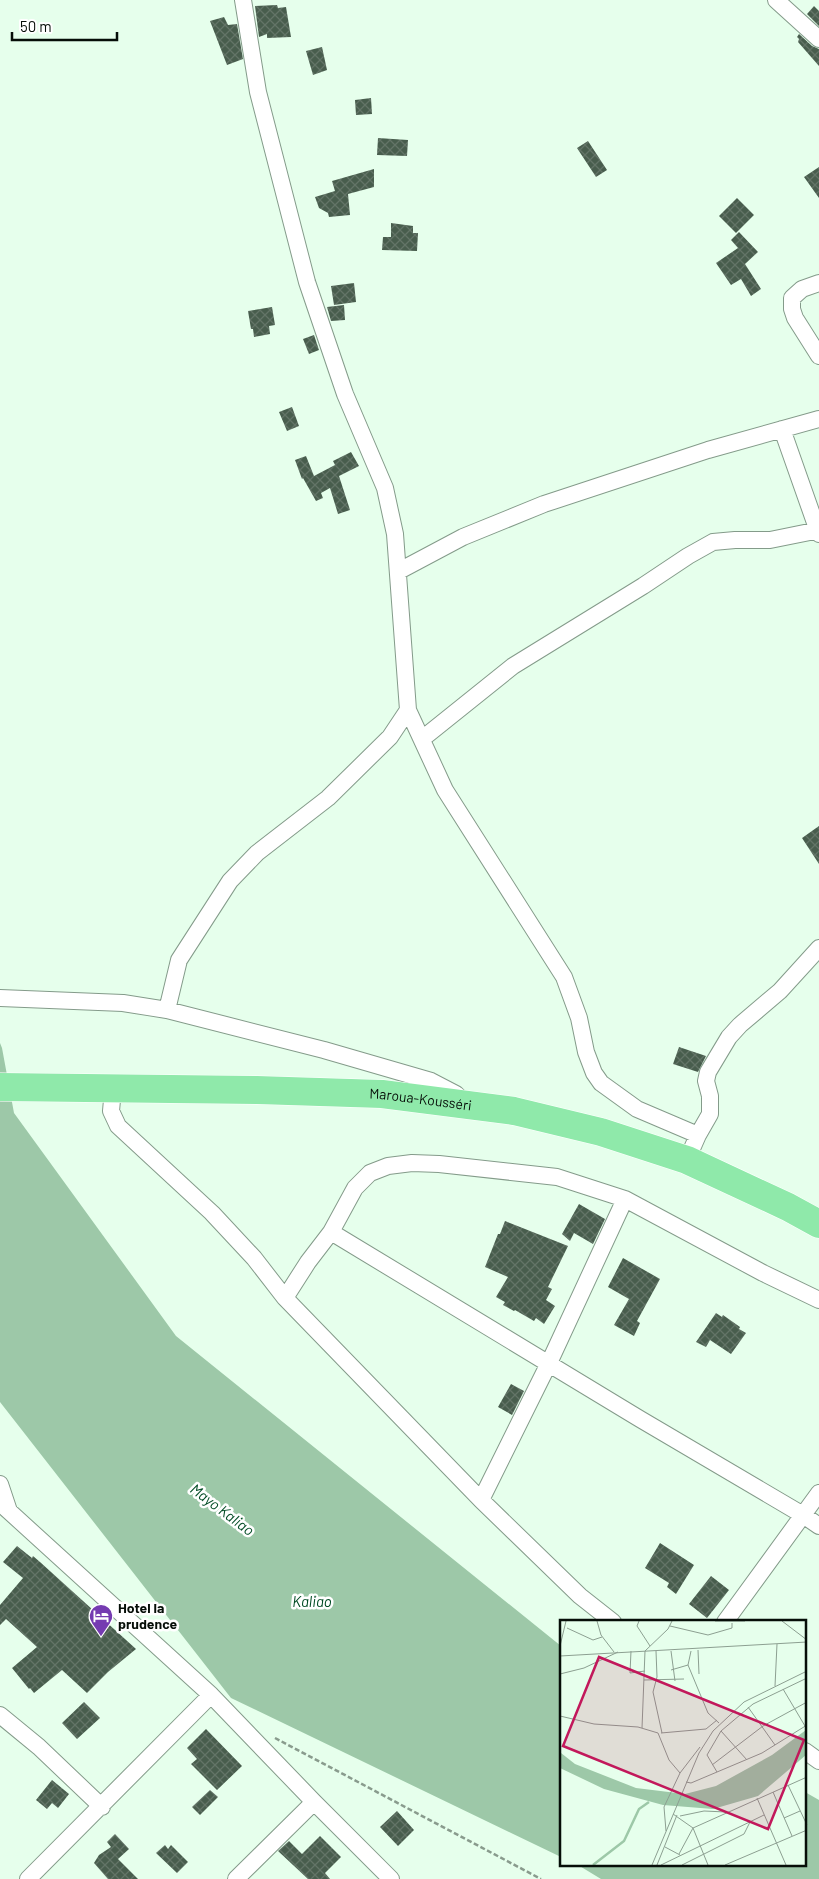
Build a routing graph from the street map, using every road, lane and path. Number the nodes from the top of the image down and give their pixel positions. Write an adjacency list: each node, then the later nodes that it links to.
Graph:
1 (243, 0): 9 (street)
2 (776, 0): 3 (street)
3 (819, 39)
4 (819, 283): 5 (street)
5 (819, 356)
6 (819, 419): 7 (street)
7 (782, 429): 8 (street); 9 (street)
8 (819, 531): 11 (street)
9 (399, 572): 10 (street)
10 (408, 710): 11 (street); 14 (street)
11 (422, 739): 18 (street)
12 (819, 948): 18 (street)
13 (0, 998): 14 (street)
14 (167, 1010): 17 (street)
15 (0, 1087): 16 (highway, Maroua-Kousséri)
16 (113, 1089): 17 (highway, Maroua-Kousséri); 23 (street)
17 (466, 1105): 19 (highway, Maroua-Kousséri)
18 (698, 1135): 19 (street)
19 (686, 1160): 21 (highway, Maroua-Kousséri)
20 (625, 1199): 22 (street); 24 (street); 25 (street)
21 (819, 1224)
22 (331, 1232): 23 (street); 25 (street)
23 (285, 1298): 28 (street)
24 (819, 1300)
25 (549, 1363): 28 (street); 30 (street)
26 (0, 1484): 29 (street)
27 (819, 1493): 30 (street)
28 (481, 1500): 32 (street)
29 (5, 1507): 34 (street)
30 (803, 1515): 31 (street); 33 (street)
31 (819, 1526)
32 (610, 1620)
33 (726, 1620)
34 (211, 1695): 39 (street); 40 (street)
35 (0, 1716): 40 (street)
36 (273, 1737): 44 (path)
37 (806, 1752): 38 (street)
38 (819, 1761)
39 (314, 1802): 42 (street); 43 (street)
40 (102, 1806): 41 (street)
41 (28, 1879)
42 (236, 1879)
43 (391, 1879)
44 (541, 1879)

